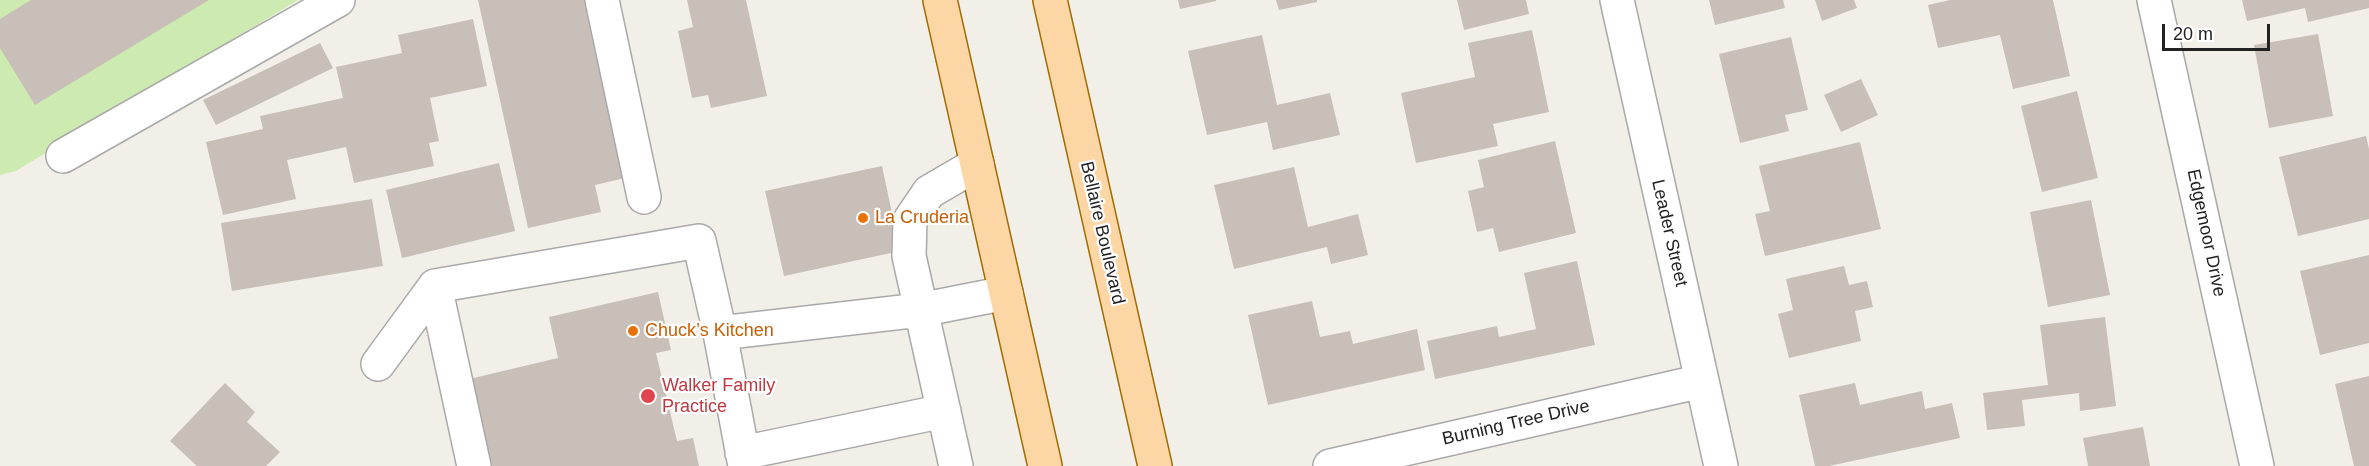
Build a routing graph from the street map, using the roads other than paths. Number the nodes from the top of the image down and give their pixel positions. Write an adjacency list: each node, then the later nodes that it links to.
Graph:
1 (338, 0): 7 (street)
2 (602, 0): 9 (street)
3 (940, 0): 8 (main road)
4 (1617, 0): 15 (street, Leader Street)
5 (2154, 0): 24 (street, Edgemoor Drive)
6 (1048, 9): 21 (main road, Bellaire Boulevard)
7 (63, 156)
8 (977, 164): 11 (main road); 12 (street)
9 (644, 197)
10 (435, 286): 13 (street); 14 (street); 18 (street)
11 (1006, 293): 12 (street); 20 (main road)
12 (920, 310): 13 (street); 16 (street)
13 (720, 333): 17 (street)
14 (378, 364)
15 (1702, 381): 22 (street, Burning Tree Drive); 23 (street, Leader Street)
16 (944, 411): 17 (street); 19 (street)
17 (743, 460)
18 (474, 466)
19 (956, 466)
20 (1045, 466)
21 (1155, 466)
22 (1330, 466)
23 (1721, 466)
24 (2257, 466)

